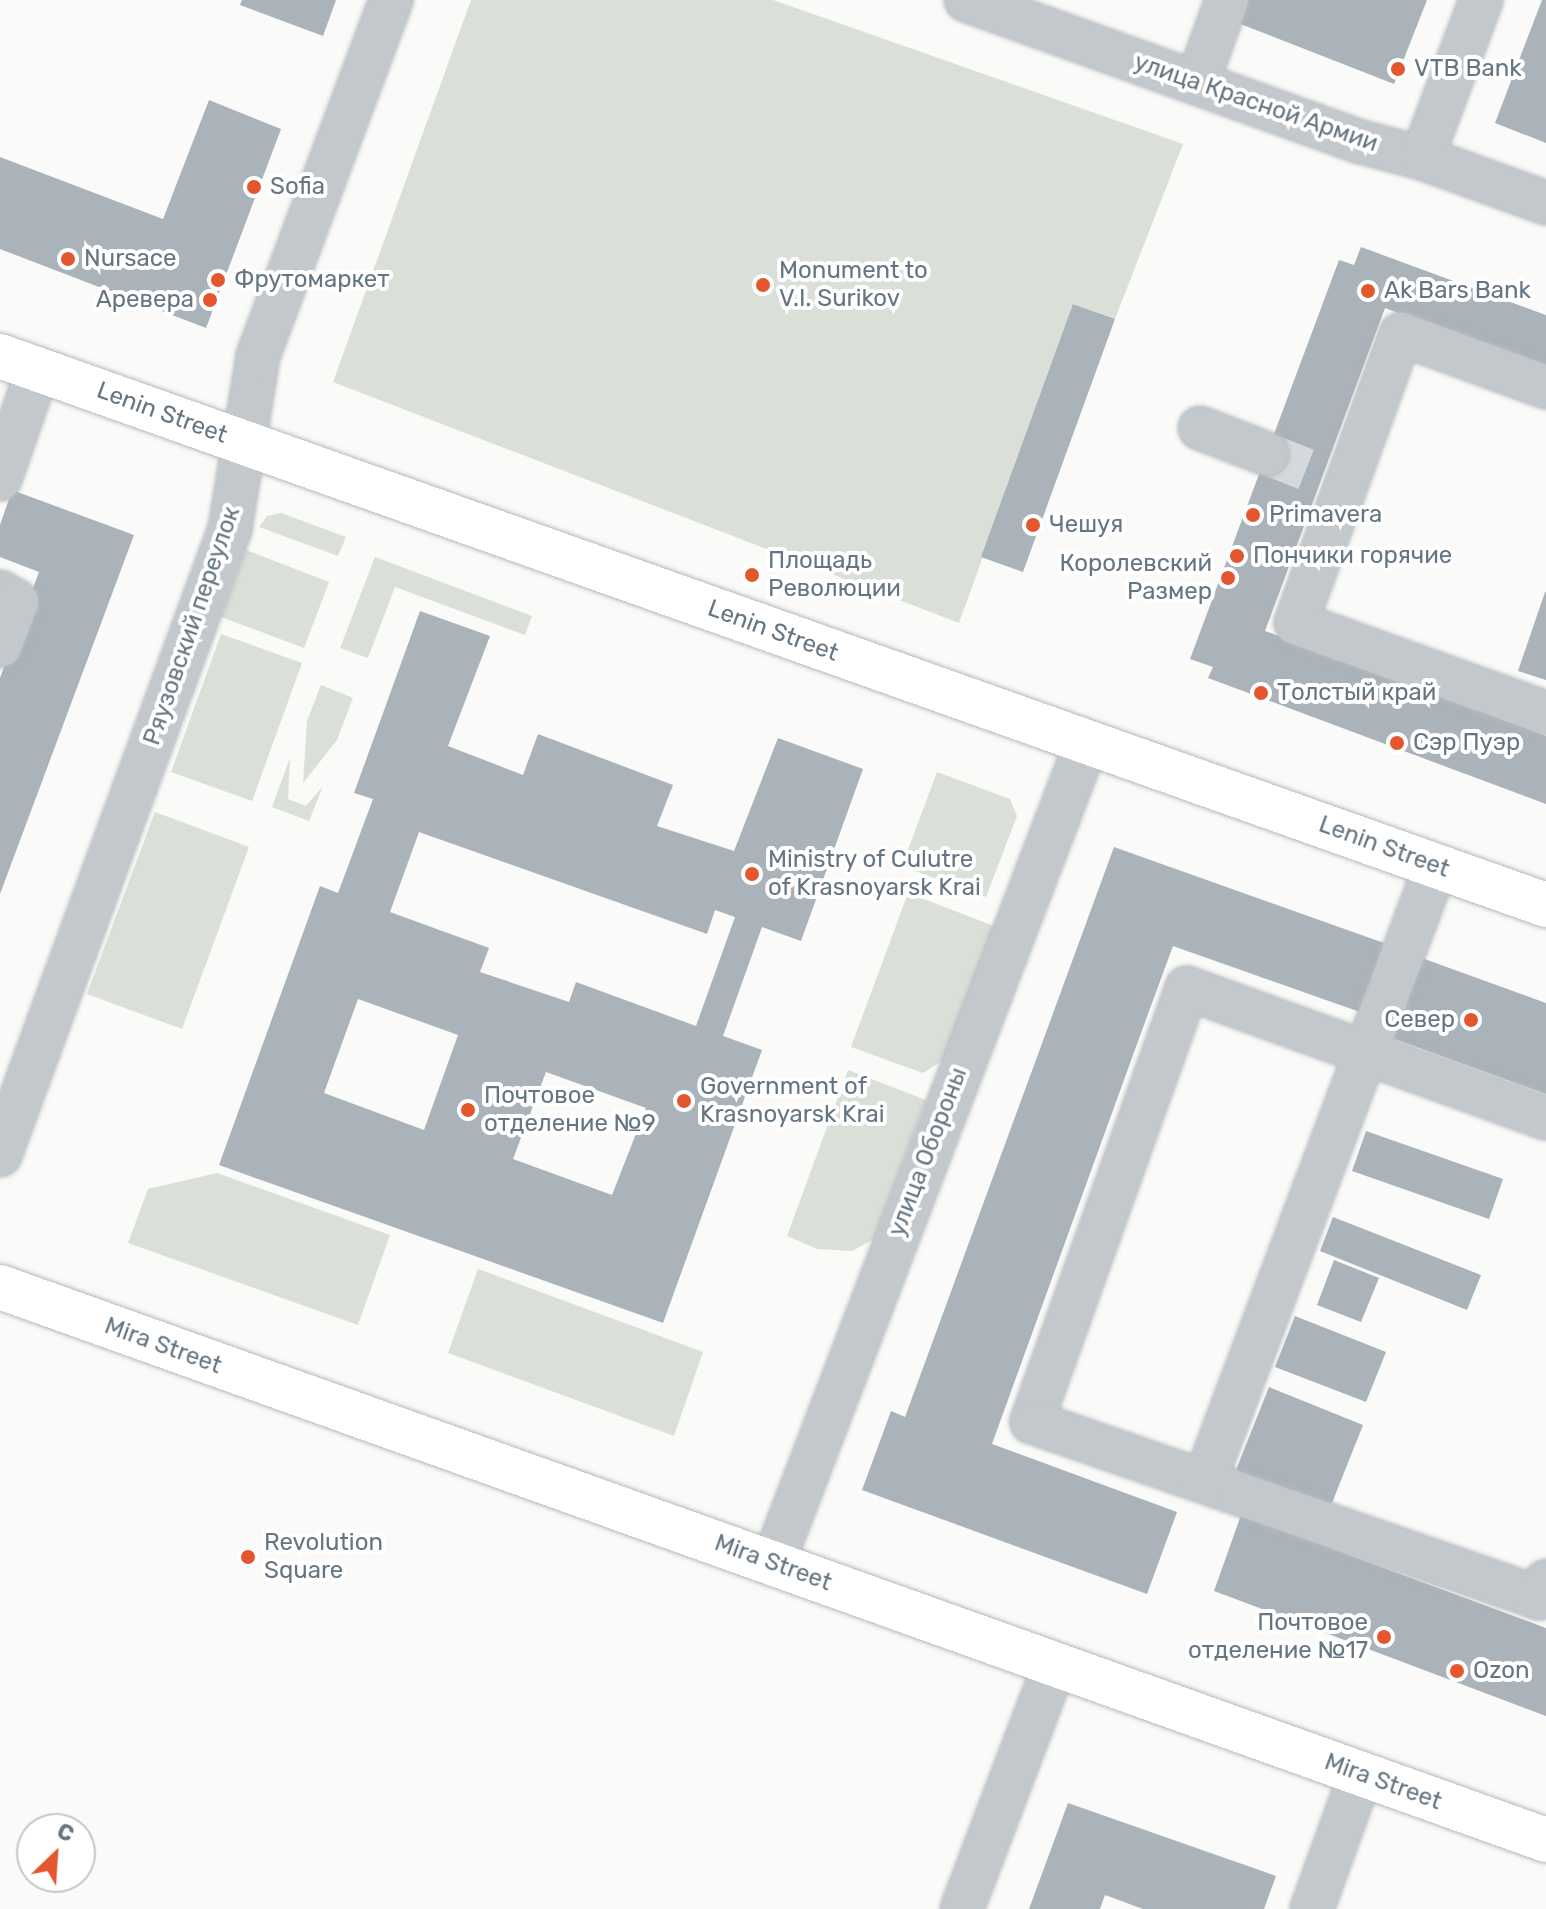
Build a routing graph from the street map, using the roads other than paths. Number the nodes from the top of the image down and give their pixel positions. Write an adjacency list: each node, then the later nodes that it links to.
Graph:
1 (391, 0): 11 (street, Ряузовский переулок)
2 (966, 0): 5 (street, улица Красной Армии)
3 (1227, 0): 5 (street)
4 (1481, 0): 6 (street)
5 (1197, 83): 6 (street, улица Красной Армии)
6 (1422, 158): 7 (street, улица Красной Армии)
7 (1546, 203)
8 (19, 362): 11 (main road, Lenin Street); 13 (street)
9 (1546, 387): 16 (street)
10 (1200, 428): 12 (street)
11 (247, 444): 17 (main road, Lenin Street); 22 (street, Ряузовский переулок)
12 (1267, 454)
13 (0, 479)
14 (0, 592): 15 (street)
15 (0, 646)
16 (1546, 713)
17 (1087, 742): 18 (main road, Lenin Street); 25 (street, улица Обороны)
18 (1436, 866): 19 (main road, Lenin Street); 20 (street)
19 (1546, 905)
20 (1366, 1053): 21 (street); 24 (street); 24 (street)
21 (1546, 1118)
22 (0, 1155)
23 (0, 1287): 25 (main road, Mira Street)
24 (1205, 1480): 26 (street)
25 (773, 1563): 27 (main road, Mira Street)
26 (1546, 1581)
27 (1055, 1664): 28 (main road, Mira Street); 30 (street)
28 (1361, 1774): 29 (main road, Mira Street); 31 (street)
29 (1546, 1840)
30 (962, 1909)
31 (1312, 1909)

